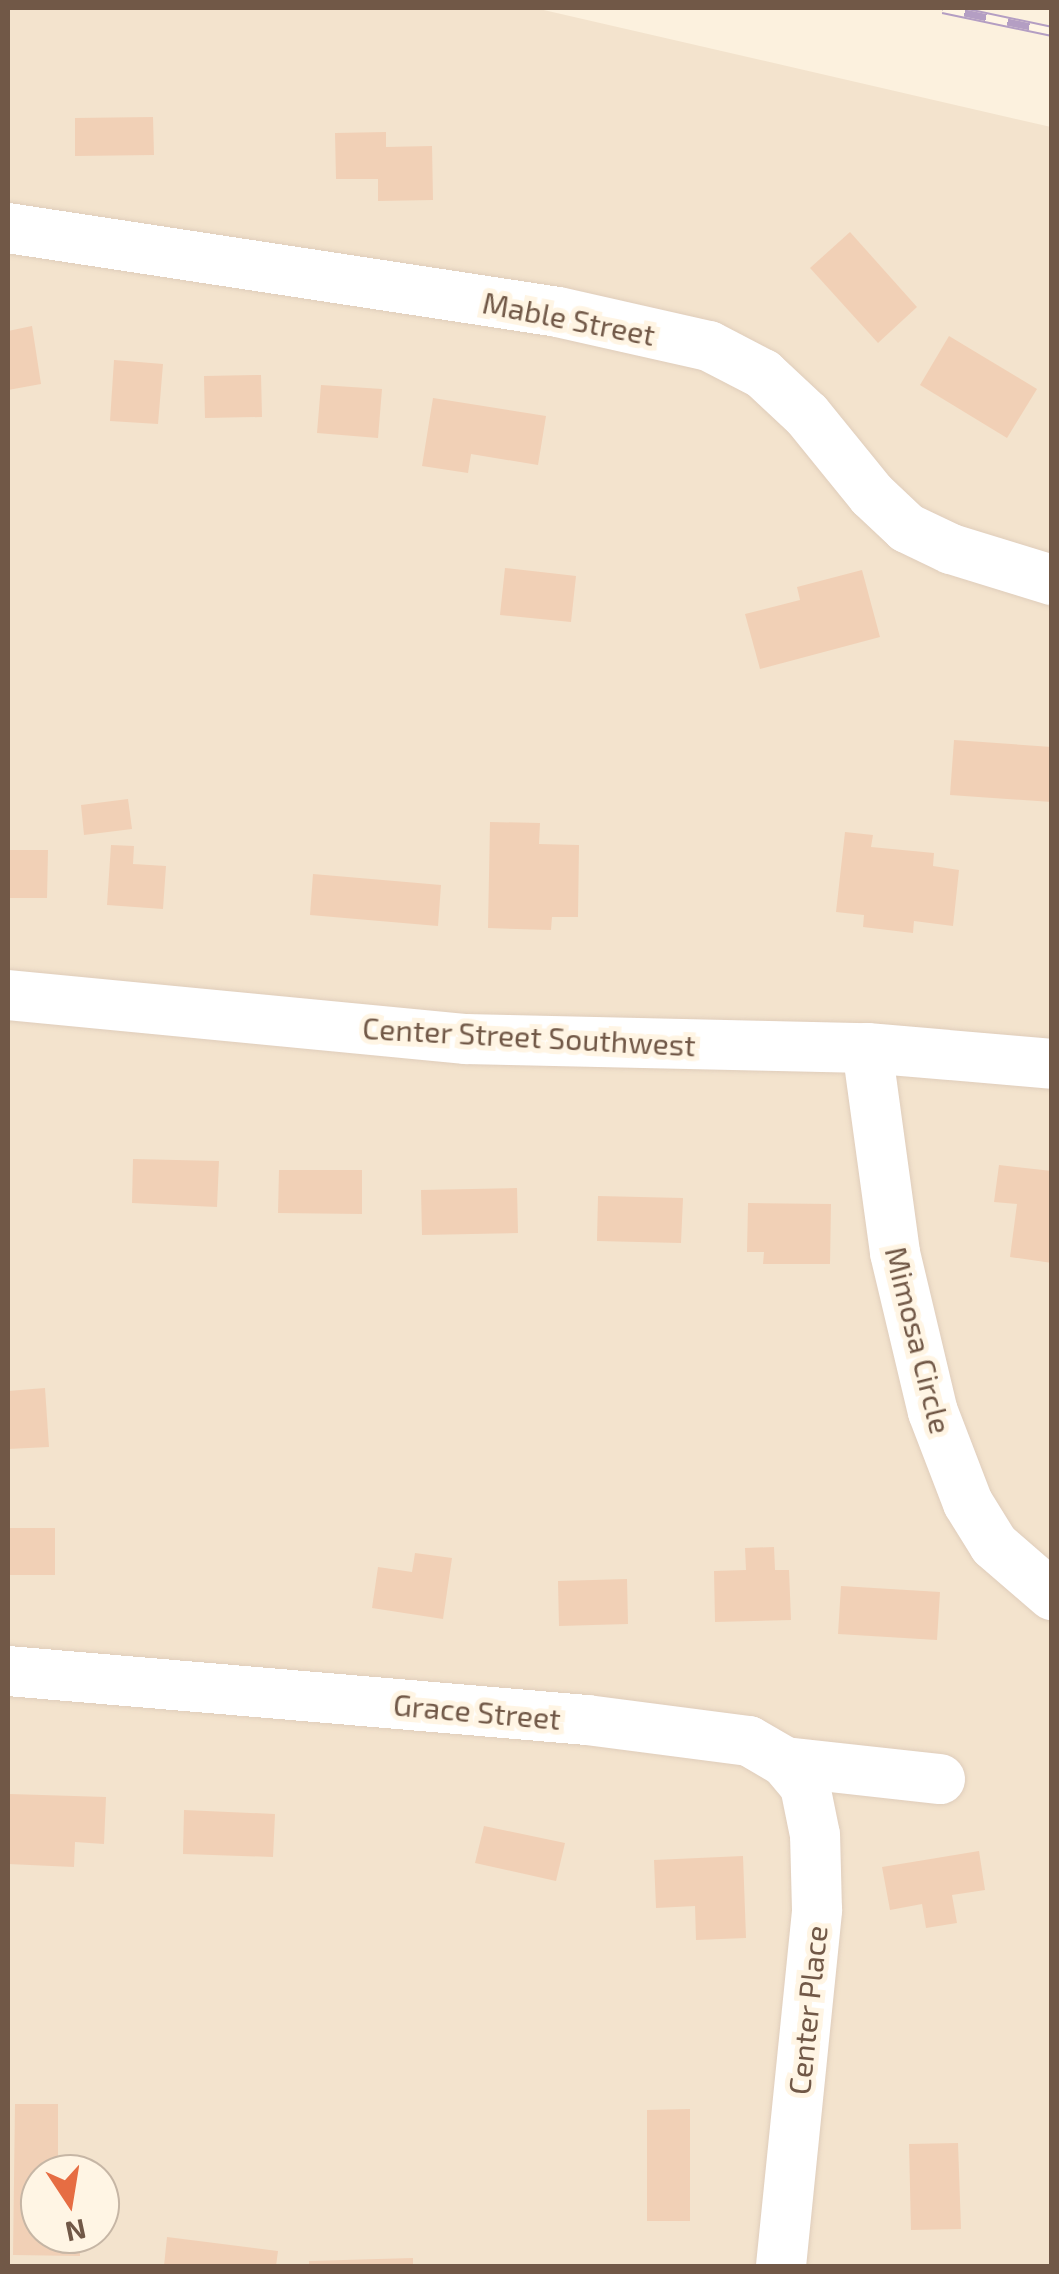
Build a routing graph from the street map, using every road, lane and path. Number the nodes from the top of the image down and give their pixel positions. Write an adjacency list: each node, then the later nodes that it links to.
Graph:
1 (8, 228): 2 (street, Mable Street)
2 (1052, 580)
3 (8, 995): 4 (street, Center Street Southwest)
4 (867, 1048): 5 (street, Center Street Southwest); 6 (street, Mimosa Circle)
5 (1052, 1064)
6 (1052, 1595)
7 (8, 1671): 8 (street, Grace Street)
8 (785, 1762): 9 (street, Grace Street); 10 (street, Center Place)
9 (940, 1779)
10 (780, 2266)

